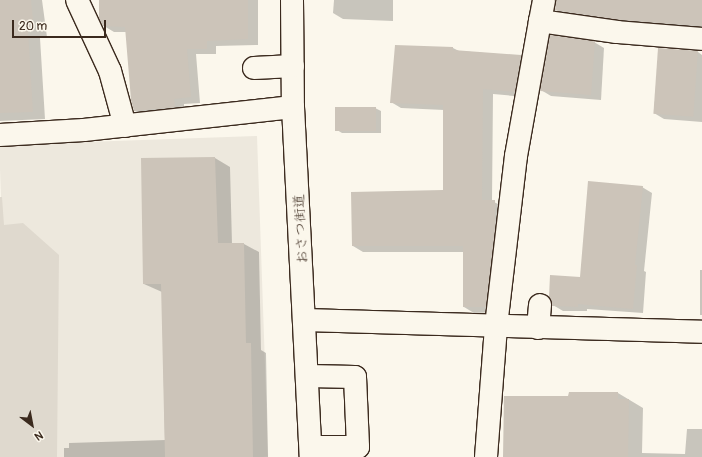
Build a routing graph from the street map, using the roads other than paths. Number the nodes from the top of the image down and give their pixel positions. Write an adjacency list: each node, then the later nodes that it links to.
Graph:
1 (77, 0): 8 (street)
2 (292, 0): 5 (street, おさつ街道)
3 (542, 10): 4 (street); 12 (street)
4 (702, 39)
5 (293, 66): 6 (street); 7 (street, おさつ街道)
6 (254, 68)
7 (293, 107): 8 (street); 11 (street, おさつ街道)
8 (125, 126): 9 (street)
9 (0, 135)
10 (540, 305): 13 (street)
11 (305, 320): 12 (street); 15 (street, おさつ街道)
12 (496, 326): 13 (street); 17 (street)
13 (538, 328): 14 (street)
14 (702, 332)
15 (308, 376): 16 (street, おさつ街道); 16 (street)
16 (311, 452)
17 (486, 457)

